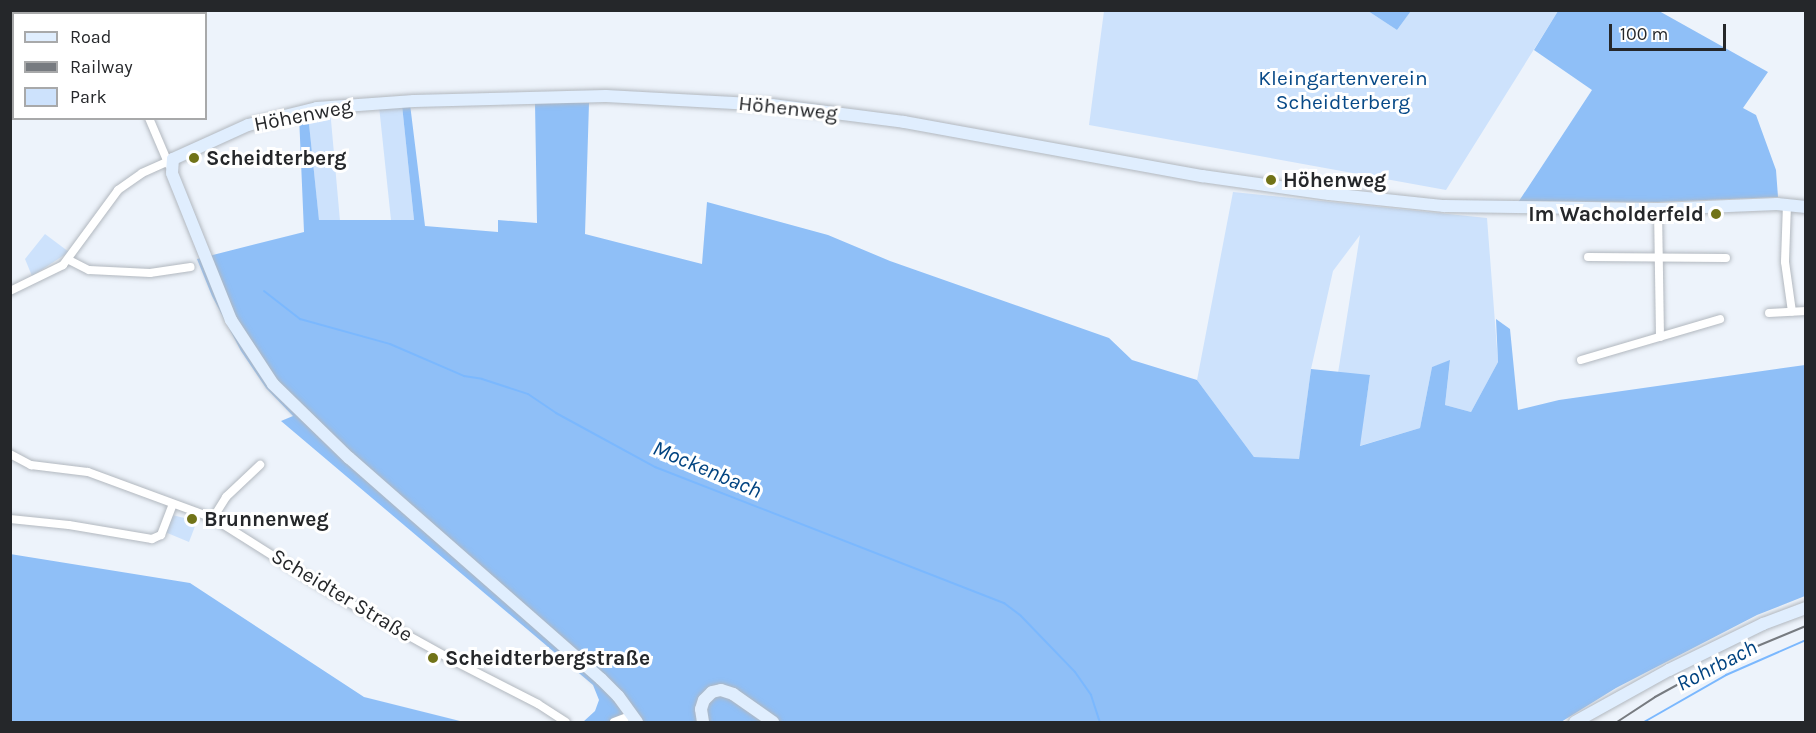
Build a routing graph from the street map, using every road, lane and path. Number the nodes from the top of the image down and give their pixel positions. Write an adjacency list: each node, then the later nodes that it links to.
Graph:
1 (150, 120): 2 (street)
2 (171, 164): 5 (street, Höhenweg); 9 (street, Höhenweg); 25 (street)
3 (1787, 204): 4 (street, Höhenweg); 5 (street, Höhenweg); 13 (street)
4 (1806, 207)
5 (1658, 209): 7 (street)
6 (1588, 257): 7 (street)
7 (1660, 258): 8 (street); 16 (street)
8 (1726, 258)
9 (69, 260): 10 (street); 11 (street, Höhenweg)
10 (192, 267)
11 (10, 291)
12 (1806, 311): 13 (street)
13 (1792, 312): 14 (street)
14 (1769, 313)
15 (1720, 319): 16 (street)
16 (1660, 337): 17 (street)
17 (1581, 360)
18 (10, 454): 20 (street, Scheidter Straße)
19 (260, 465): 21 (street)
20 (172, 504): 21 (street, Scheidter Straße); 22 (street)
21 (213, 518): 26 (street, Scheidter Straße)
22 (10, 519)
23 (1806, 608): 31 (street)
24 (700, 709): 28 (street); 29 (street); 30 (street)
25 (634, 720): 27 (street)
26 (566, 723)
27 (614, 723)
28 (703, 723)
29 (708, 723)
30 (773, 723)
31 (1575, 723)

